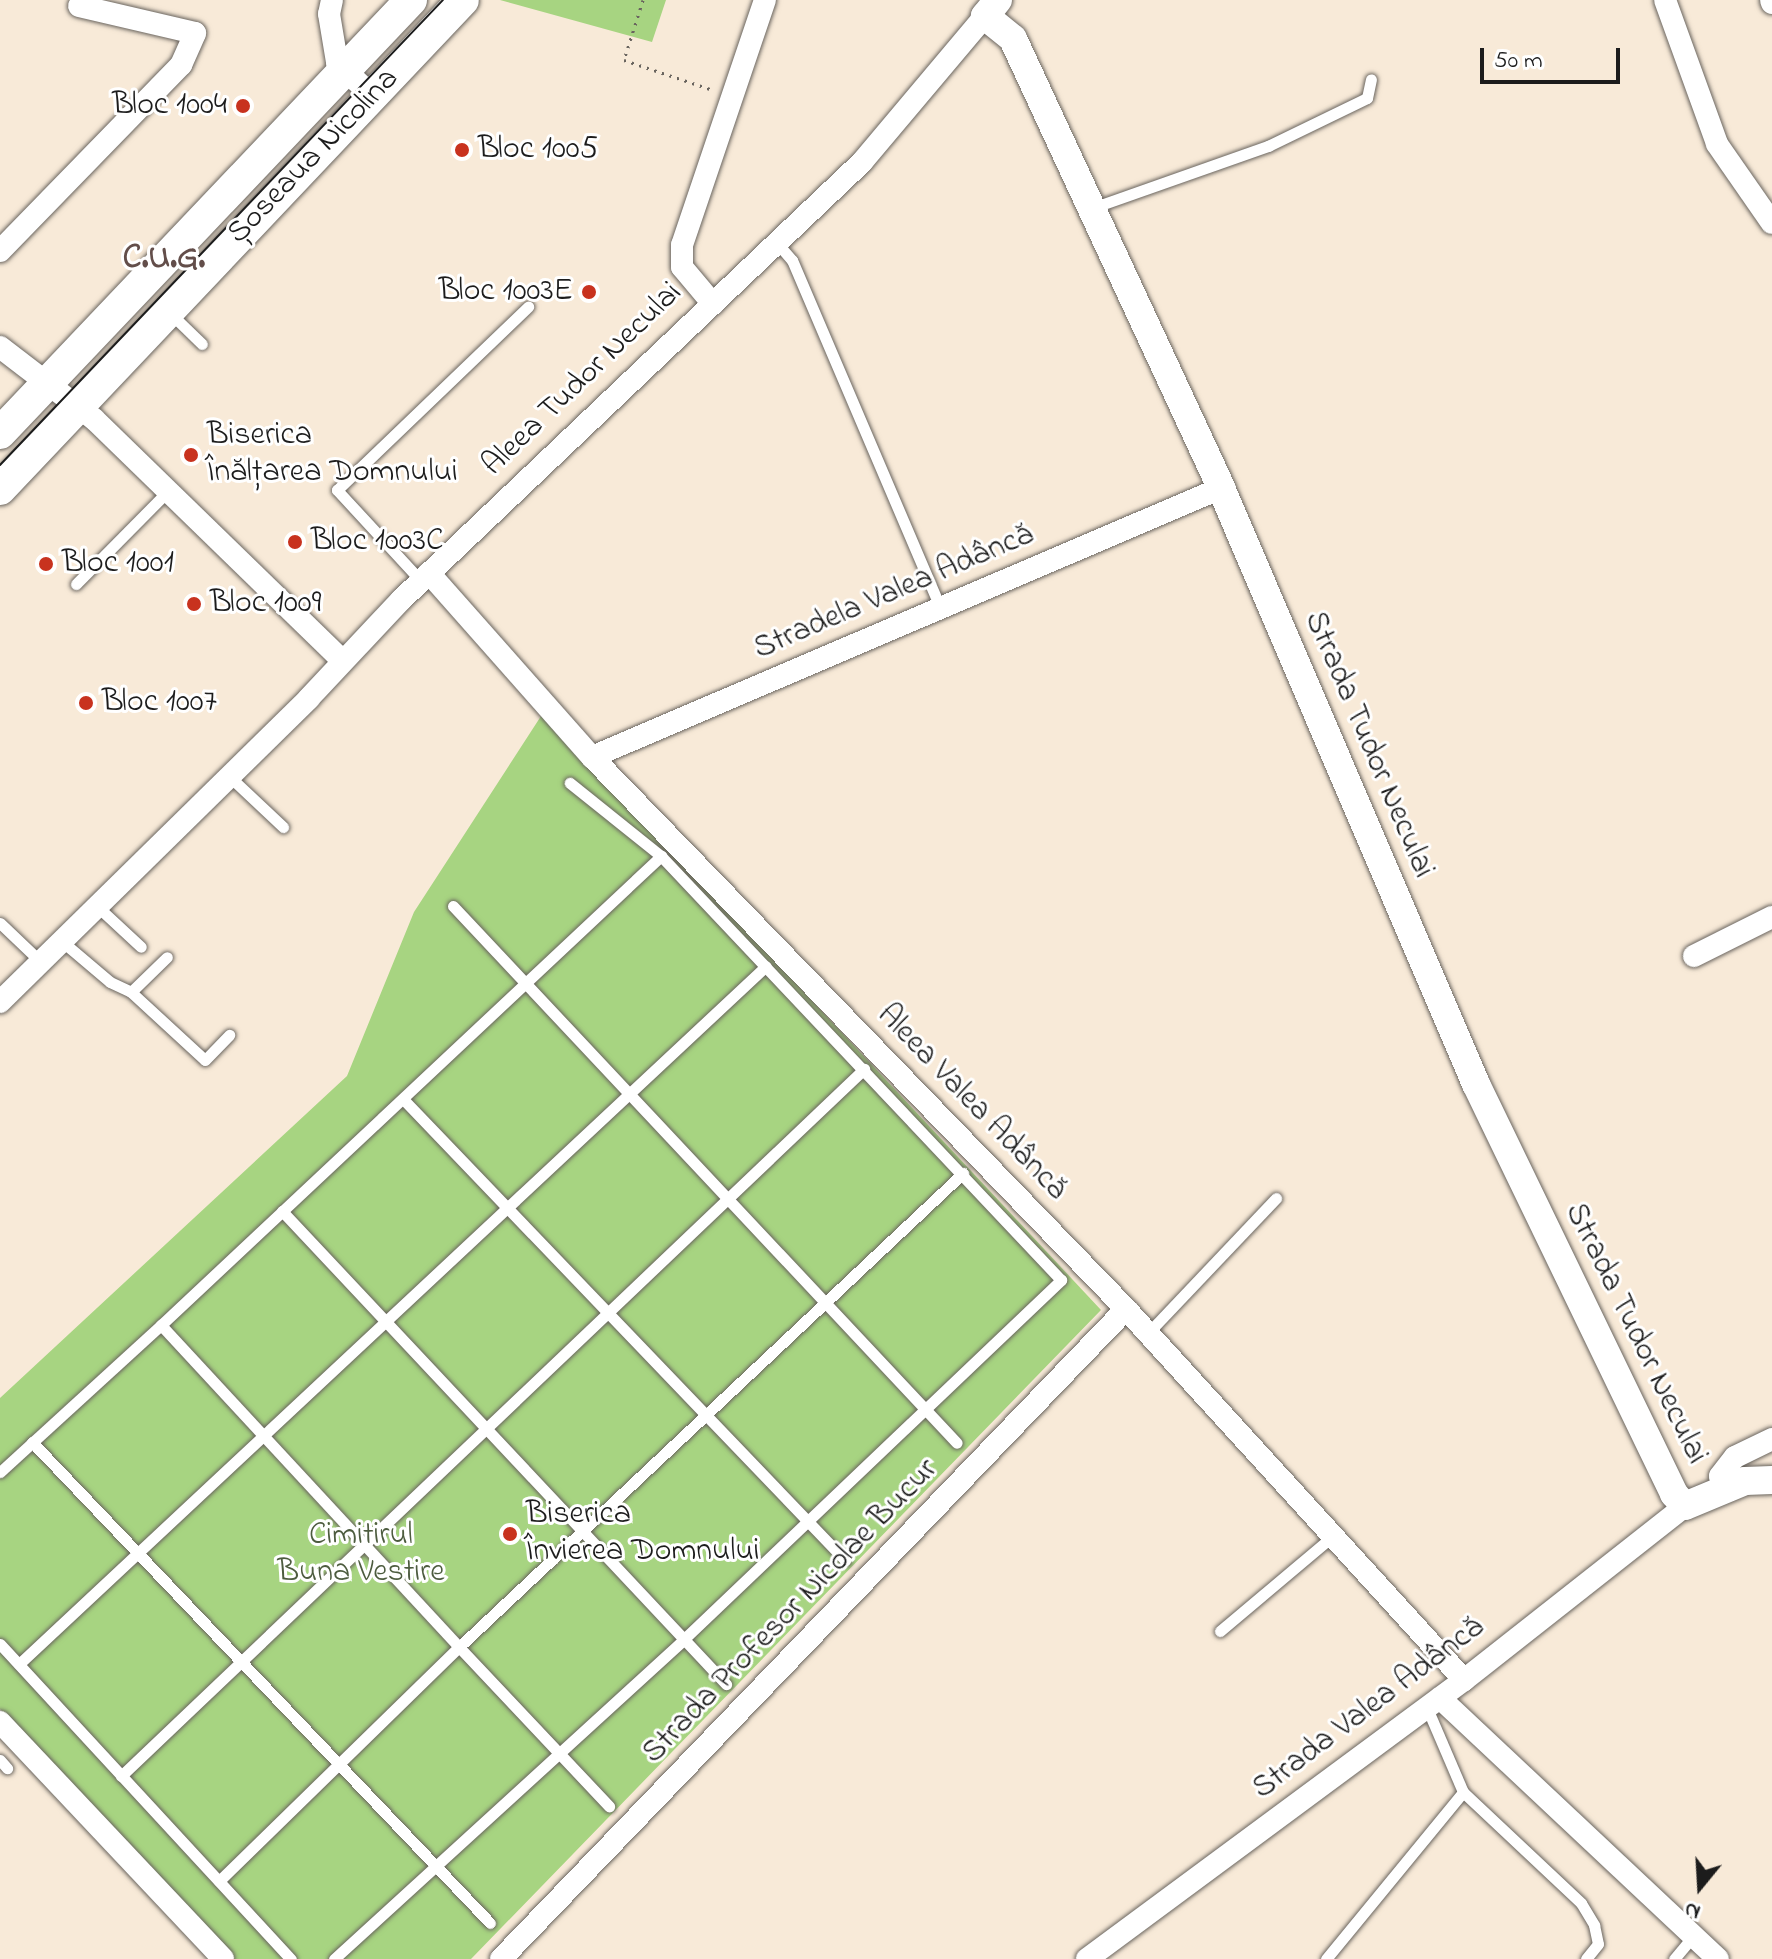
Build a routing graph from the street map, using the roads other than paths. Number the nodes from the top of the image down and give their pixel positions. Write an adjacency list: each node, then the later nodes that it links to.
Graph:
1 (332, 0): 8 (street)
2 (411, 0): 8 (main road, Șoseaua Nicolina)
3 (463, 0): 10 (main road, Șoseaua Nicolina)
4 (765, 0): 15 (street)
5 (1665, 0): 12 (street)
6 (79, 6): 14 (street)
7 (992, 8): 11 (street, Strada Tudor Neculai); 13 (street, Aleea Tudor Neculai)
8 (344, 70): 10 (street); 20 (main road, Șoseaua Nicolina)
9 (1371, 79): 11 (lane)
10 (372, 96): 17 (main road, Șoseaua Nicolina)
11 (1088, 209): 23 (street, Strada Tudor Neculai)
12 (1772, 223)
13 (777, 243): 15 (street, Aleea Tudor Neculai); 28 (lane)
14 (0, 251)
15 (713, 304): 26 (street, Aleea Tudor Neculai)
16 (528, 307): 26 (lane)
17 (167, 311): 18 (lane); 21 (main road, Șoseaua Nicolina)
18 (202, 344)
19 (0, 347): 20 (street)
20 (44, 384): 21 (street); 22 (main road, Șoseaua Nicolina)
21 (77, 408): 24 (main road, Șoseaua Nicolina); 25 (street)
22 (0, 433)
23 (1221, 488): 28 (street, Stradela Valea Adâncă); 73 (street, Strada Tudor Neculai)
24 (0, 489)
25 (168, 491): 27 (lane); 29 (street)
26 (425, 577): 29 (street, Aleea Tudor Neculai); 30 (street, Aleea Valea Adâncă)
27 (76, 584)
28 (940, 607): 30 (street, Stradela Valea Adâncă)
29 (343, 661): 31 (street, Aleea Tudor Neculai)
30 (592, 757): 58 (street, Aleea Valea Adâncă)
31 (230, 777): 33 (lane); 36 (street, Aleea Tudor Neculai)
32 (570, 783): 34 (lane)
33 (283, 827)
34 (661, 856): 44 (lane); 45 (lane)
35 (453, 906): 45 (lane)
36 (99, 908): 39 (street, Aleea Tudor Neculai); 40 (lane)
37 (1772, 917): 41 (street)
38 (0, 923): 43 (lane)
39 (64, 943): 43 (street, Aleea Tudor Neculai); 46 (lane)
40 (141, 947)
41 (1694, 956)
42 (167, 957): 46 (lane)
43 (43, 964): 47 (street, Aleea Tudor Neculai)
44 (766, 966): 49 (lane); 50 (lane)
45 (528, 986): 50 (lane); 51 (lane)
46 (131, 992): 48 (lane)
47 (0, 1002)
48 (229, 1035)
49 (864, 1069): 52 (lane); 53 (lane)
50 (631, 1093): 53 (lane); 55 (lane)
51 (403, 1099): 55 (lane); 56 (lane)
52 (963, 1173): 57 (lane); 63 (lane)
53 (729, 1197): 57 (lane); 59 (lane)
54 (1276, 1198): 62 (lane)
55 (511, 1209): 59 (lane); 60 (lane)
56 (282, 1211): 60 (lane); 61 (lane)
57 (823, 1303): 63 (lane); 64 (lane)
58 (1126, 1309): 62 (street, Aleea Valea Adâncă); 102 (street, Strada Profesor Nicolae Bucur)
59 (608, 1311): 64 (lane); 65 (lane)
60 (387, 1321): 65 (lane); 66 (lane)
61 (161, 1325): 66 (lane); 68 (lane)
62 (1148, 1333): 76 (street, Aleea Valea Adâncă)
63 (923, 1407): 69 (lane); 74 (lane)
64 (706, 1414): 74 (lane); 75 (lane)
65 (484, 1428): 75 (lane); 77 (lane)
66 (264, 1437): 77 (lane); 78 (lane)
67 (1772, 1439): 72 (street)
68 (32, 1442): 70 (lane); 78 (lane)
69 (957, 1443)
70 (0, 1472)
71 (1772, 1480): 72 (street)
72 (1723, 1488): 73 (street)
73 (1685, 1506): 86 (street, Strada Valea Adâncă)
74 (805, 1522): 79 (lane); 81 (lane)
75 (584, 1532): 81 (lane); 83 (lane)
76 (1333, 1536): 80 (lane); 86 (street, Aleea Valea Adâncă)
77 (361, 1545): 83 (lane); 84 (lane)
78 (141, 1553): 84 (lane); 85 (lane)
79 (845, 1560)
80 (1220, 1631)
81 (684, 1639): 87 (lane); 90 (lane)
82 (0, 1644): 85 (lane)
83 (459, 1647): 90 (lane); 91 (lane)
84 (244, 1662): 91 (lane); 92 (lane)
85 (19, 1664): 92 (lane)
86 (1464, 1680): 88 (street, Strada Valea Adâncă)
87 (726, 1684)
88 (1433, 1703): 93 (lane); 98 (street); 103 (street, Strada Valea Adâncă)
89 (0, 1722): 99 (street)
90 (561, 1754): 94 (lane); 95 (lane)
91 (343, 1765): 95 (lane); 96 (lane)
92 (121, 1776): 96 (lane)
93 (1463, 1792): 104 (lane); 105 (lane)
94 (609, 1806)
95 (437, 1866): 97 (lane); 101 (lane)
96 (219, 1881): 100 (lane)
97 (490, 1923)
98 (1693, 1936): 106 (lane); 107 (street)
99 (223, 1959)
100 (291, 1959)
101 (334, 1959)
102 (501, 1959)
103 (1087, 1959)
104 (1326, 1959)
105 (1586, 1959)
106 (1674, 1959)
107 (1718, 1959)

